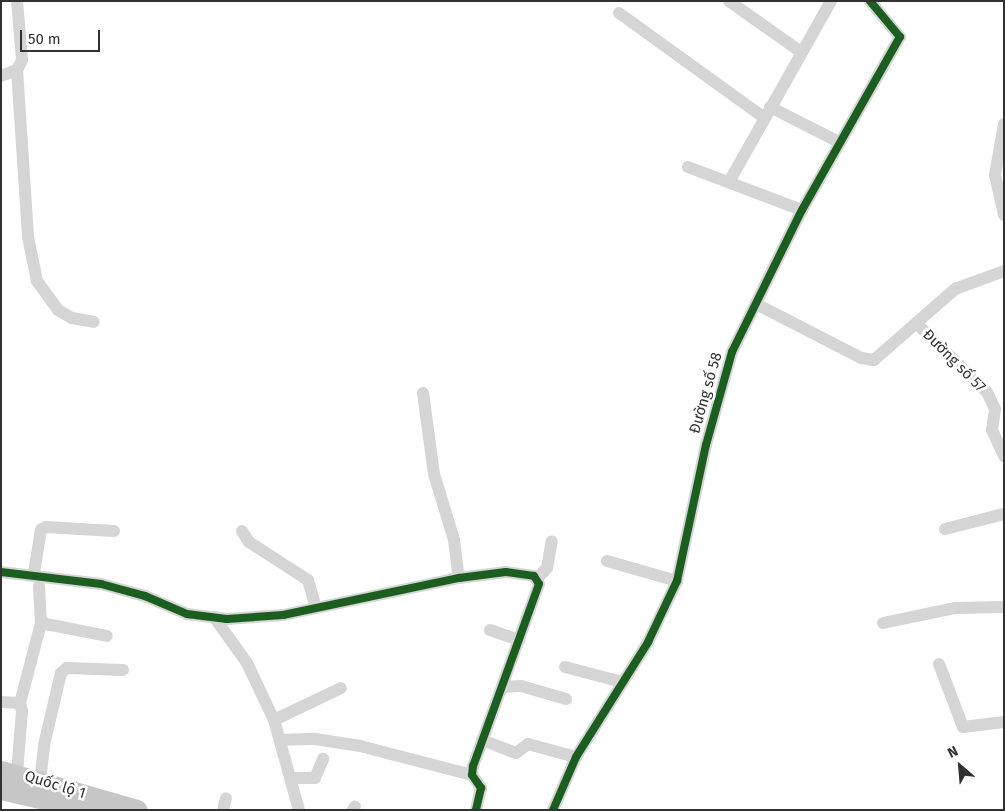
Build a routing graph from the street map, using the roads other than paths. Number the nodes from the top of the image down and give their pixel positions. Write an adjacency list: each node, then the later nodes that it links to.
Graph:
1 (17, 1): 7 (street)
2 (729, 1): 6 (street)
3 (830, 1): 6 (street)
4 (870, 1): 11 (street, Đường số 58)
5 (619, 13): 9 (street)
6 (801, 52): 9 (street)
7 (17, 70): 8 (street); 18 (street)
8 (1, 76)
9 (766, 112): 11 (street); 13 (street)
10 (1004, 124): 15 (street)
11 (839, 142): 14 (street, Đường số 58)
12 (688, 167): 13 (street)
13 (729, 182): 14 (street)
14 (802, 210): 17 (street, Đường số 58)
15 (1004, 215)
16 (1004, 271): 19 (street)
17 (756, 304): 19 (street); 32 (street, Đường số 58)
18 (94, 322)
19 (916, 323): 21 (street, Đường số 57)
20 (423, 393): 30 (street)
21 (1004, 456)
22 (1004, 514): 23 (street)
23 (945, 529)
24 (114, 531): 29 (street)
25 (242, 531): 35 (street)
26 (552, 541): 31 (street)
27 (607, 561): 32 (street)
28 (1, 572): 29 (street)
29 (34, 573): 36 (street)
30 (459, 578): 31 (street); 35 (street)
31 (537, 580): 41 (street)
32 (677, 581): 45 (street, Đường số 58)
33 (39, 586): 37 (street)
34 (1004, 607): 38 (street)
35 (316, 608): 36 (street)
36 (214, 618): 51 (street)
37 (41, 623): 40 (street); 50 (street)
38 (883, 623)
39 (490, 630): 41 (street)
40 (107, 636)
41 (519, 640): 46 (street)
42 (939, 664): 52 (street)
43 (566, 666): 45 (street)
44 (123, 670): 60 (street)
45 (622, 682): 55 (street, Đường số 58)
46 (502, 687): 48 (street); 54 (street)
47 (341, 688): 51 (street)
48 (566, 699)
49 (1, 702): 50 (street)
50 (20, 703): 57 (street)
51 (274, 720): 53 (street)
52 (1004, 722)
53 (280, 740): 58 (street); 59 (street)
54 (482, 740): 55 (street); 58 (street)
55 (576, 757): 66 (street, Đường số 58)
56 (322, 759): 59 (street)
57 (9, 772): 60 (highway, Quốc lộ 1)
58 (472, 775): 65 (street)
59 (292, 778): 64 (street)
60 (40, 780): 63 (highway, Quốc lộ 1)
61 (1, 789): 62 (highway, Quốc lộ 1)
62 (87, 809)
63 (137, 810)
64 (299, 810)
65 (476, 810)
66 (553, 810)

